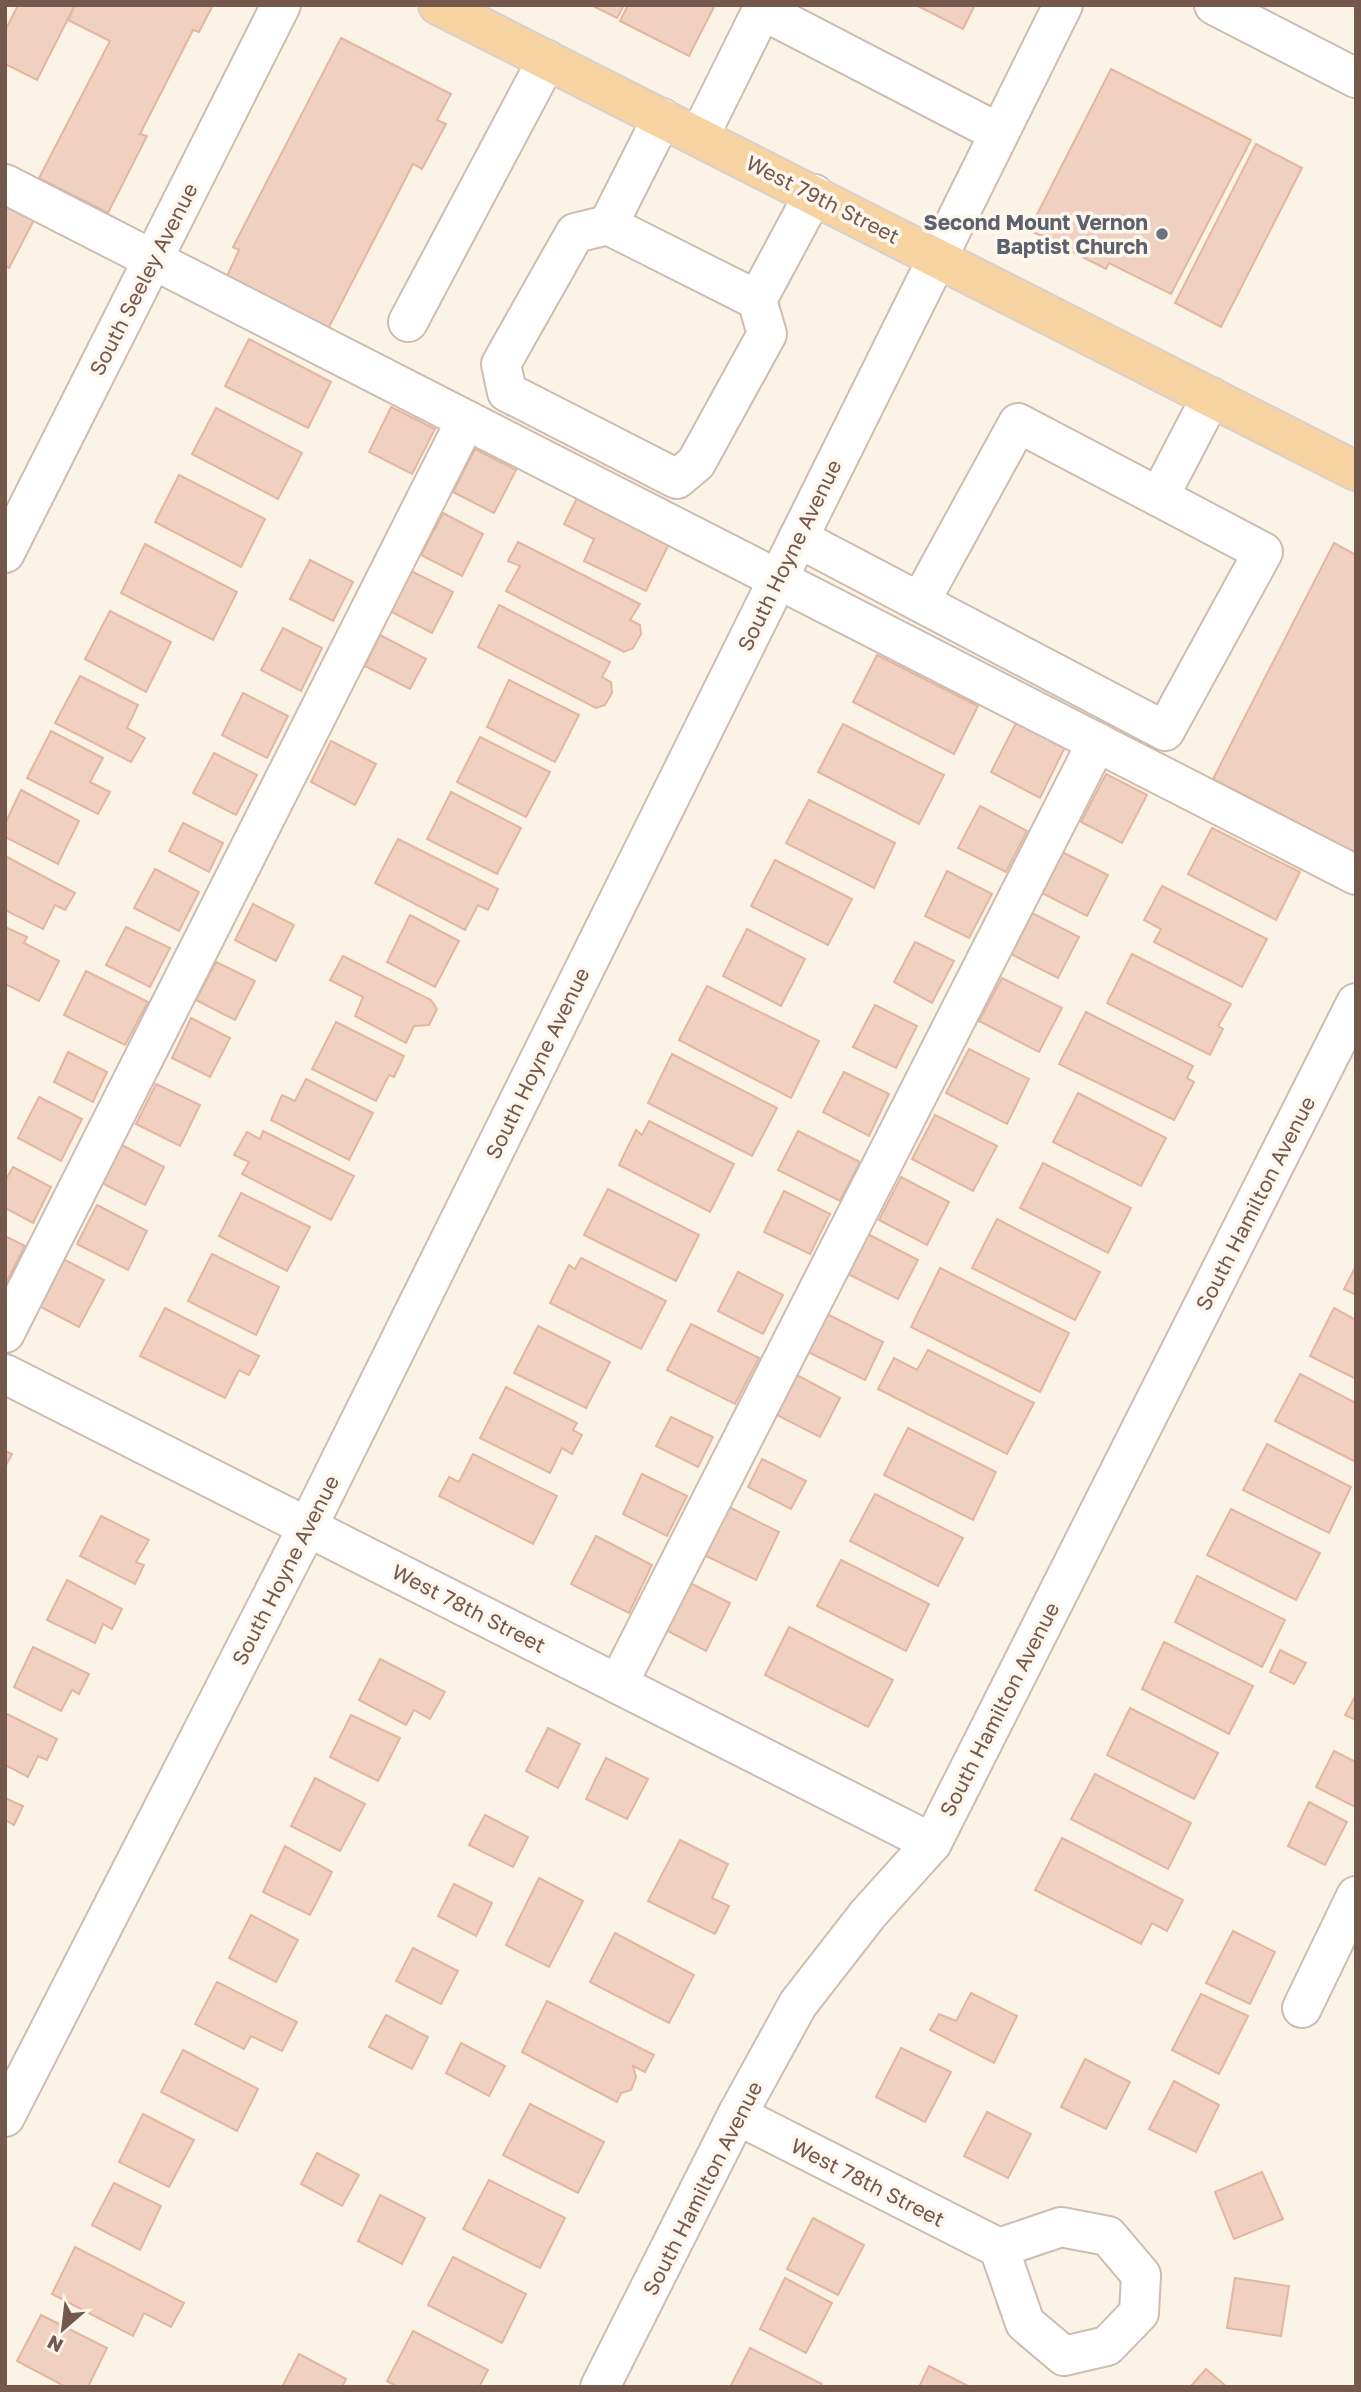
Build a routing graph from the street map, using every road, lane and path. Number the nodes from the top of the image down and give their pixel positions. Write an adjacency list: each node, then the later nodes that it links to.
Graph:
1 (281, 5): 14 (street, South Seeley Avenue)
2 (438, 5): 5 (main road, West 79th Street)
3 (1063, 5): 8 (street, South Hoyne Avenue)
4 (1214, 5): 6 (street)
5 (547, 60): 7 (main road, West 79th Street); 16 (street)
6 (1356, 78)
7 (662, 118): 9 (main road, West 79th Street); 12 (street)
8 (999, 132): 9 (street); 13 (street, South Hoyne Avenue)
9 (699, 137): 11 (main road, West 79th Street)
10 (5, 184): 14 (street)
11 (814, 194): 13 (main road, West 79th Street); 15 (street)
12 (608, 225): 15 (street); 15 (street)
13 (937, 257): 17 (main road, West 79th Street); 21 (street, South Hoyne Avenue)
14 (153, 261): 18 (street); 22 (street, South Seeley Avenue)
15 (757, 300)
16 (408, 322)
17 (1211, 397): 19 (main road, West 79th Street); 20 (street)
18 (466, 420): 23 (street); 28 (street)
19 (1356, 471)
20 (1159, 497): 24 (street); 24 (street)
21 (798, 538): 23 (street, South Hoyne Avenue); 24 (street)
22 (5, 553)
23 (777, 579): 25 (street); 30 (street, South Hoyne Avenue)
24 (920, 601)
25 (1097, 743): 26 (street); 31 (street)
26 (1356, 875)
27 (1356, 1003): 32 (street, South Hamilton Avenue)
28 (5, 1333)
29 (5, 1374): 30 (street, West 78th Street)
30 (308, 1526): 31 (street, West 78th Street); 36 (street, South Hoyne Avenue)
31 (618, 1684): 32 (street, West 78th Street)
32 (932, 1843): 35 (street, South Hamilton Avenue)
33 (1356, 1896): 34 (street)
34 (1302, 2008)
35 (737, 2115): 37 (street, West 78th Street); 38 (street, South Hamilton Avenue)
36 (5, 2117)
37 (999, 2248)
38 (600, 2387)

